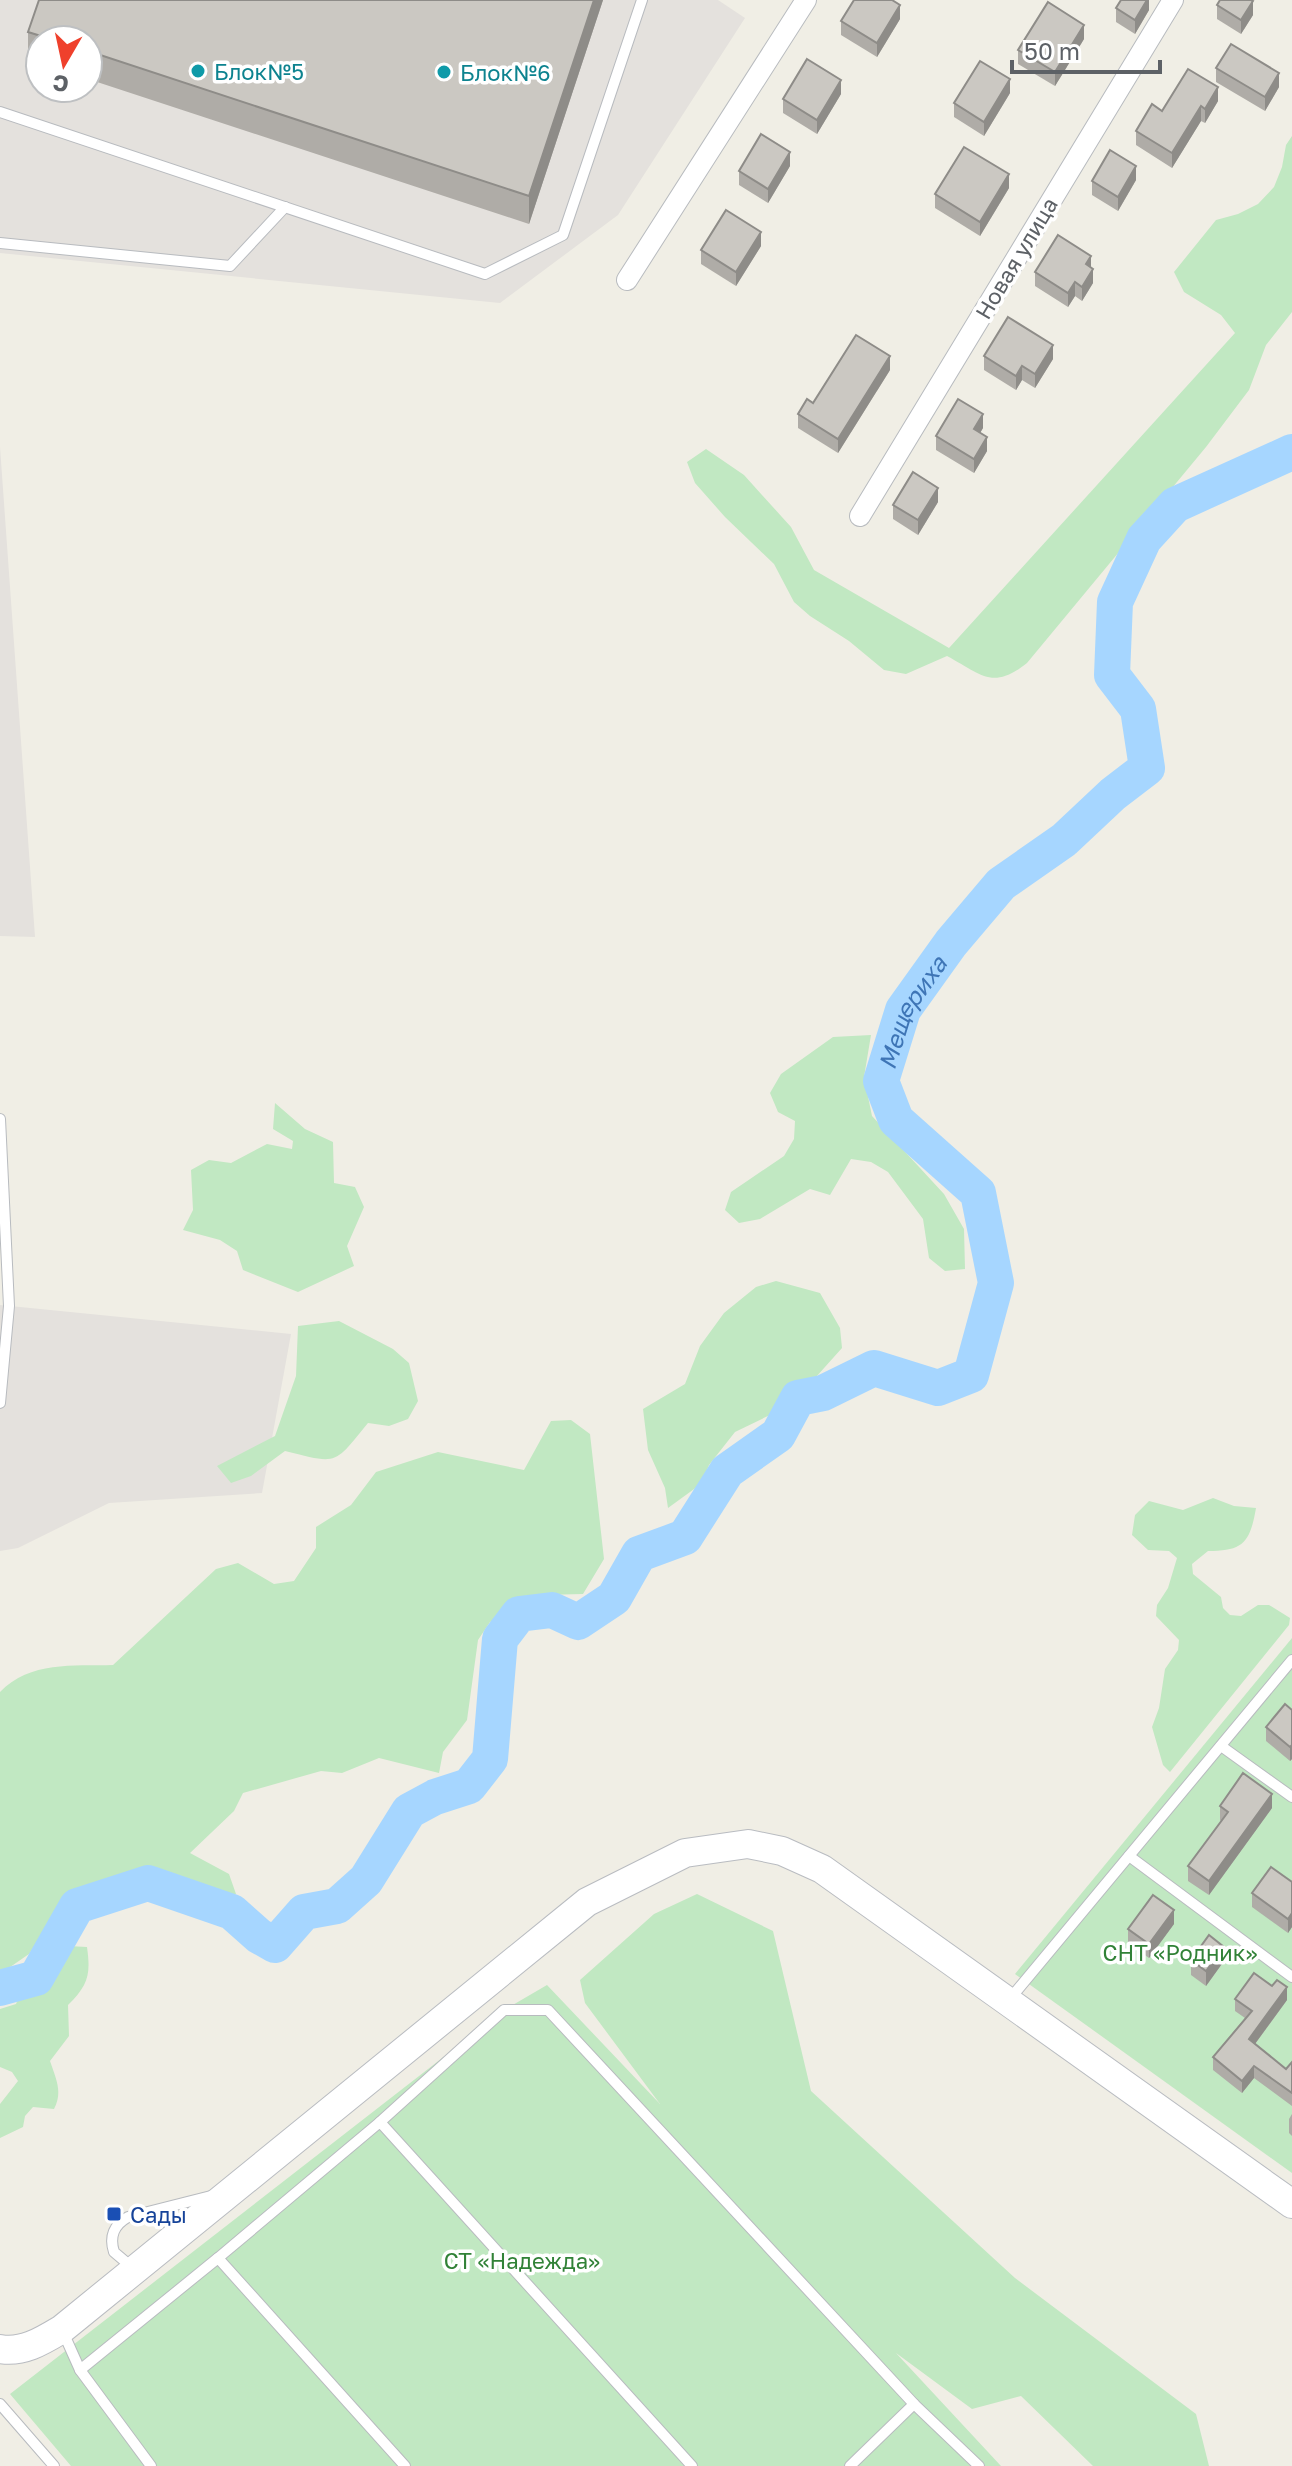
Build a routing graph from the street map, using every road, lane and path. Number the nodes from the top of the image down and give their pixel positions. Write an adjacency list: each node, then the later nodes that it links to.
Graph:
1 (642, 0): 5 (lane)
2 (806, 0): 7 (street)
3 (1173, 0): 8 (street, Новая улица)
4 (0, 112): 5 (lane)
5 (285, 207): 6 (lane)
6 (0, 243)
7 (627, 280)
8 (860, 516)
9 (0, 1119): 10 (lane)
10 (0, 1403)
11 (1292, 1660): 12 (lane)
12 (1221, 1746): 13 (lane); 14 (lane)
13 (1292, 1797)
14 (1129, 1856): 15 (lane); 16 (lane)
15 (1292, 1977)
16 (1008, 2001): 18 (street); 19 (street)
17 (380, 2122): 21 (lane); 26 (lane); 30 (lane)
18 (232, 2191): 20 (street); 20 (lane)
19 (1292, 2204)
20 (150, 2257): 22 (street)
21 (218, 2258): 24 (lane); 29 (lane)
22 (62, 2329): 23 (street); 24 (lane)
23 (0, 2349)
24 (80, 2370): 28 (lane)
25 (0, 2404): 27 (lane)
26 (914, 2404): 31 (lane); 32 (lane)
27 (54, 2466)
28 (151, 2466)
29 (405, 2466)
30 (692, 2466)
31 (850, 2466)
32 (979, 2466)

